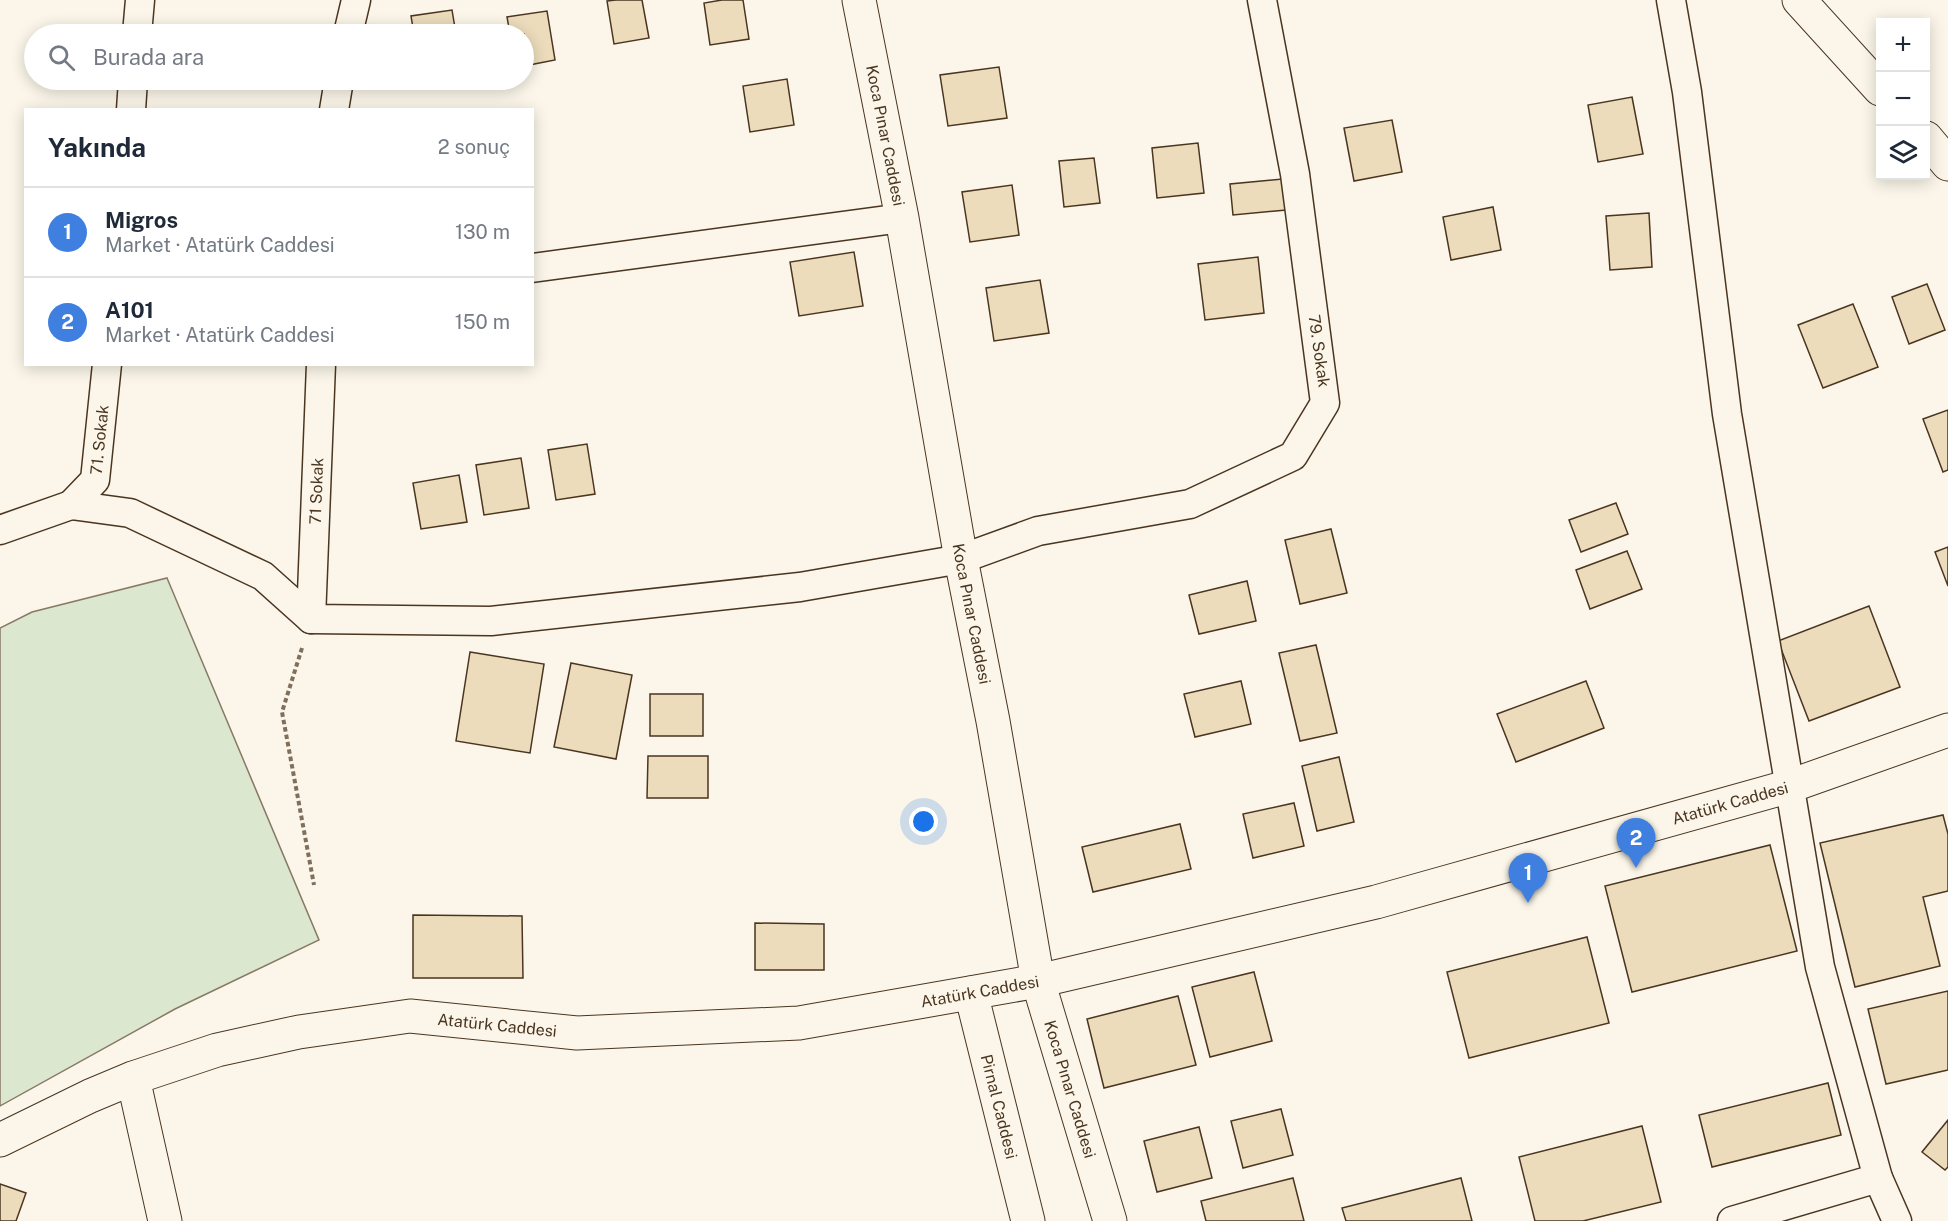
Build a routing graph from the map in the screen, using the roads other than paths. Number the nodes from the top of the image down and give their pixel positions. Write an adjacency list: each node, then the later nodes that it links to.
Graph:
1 (140, 0): 7 (street)
2 (356, 0): 8 (street)
3 (859, 0): 16 (main road, Koca Pınar Caddesi)
4 (1262, 0): 22 (street, 79. Sokak)
5 (1671, 0): 25 (street)
6 (1799, 0): 9 (main road)
7 (138, 24)
8 (350, 24)
9 (1876, 84)
10 (132, 90): 12 (street)
11 (337, 90): 13 (street)
12 (131, 108)
13 (334, 108)
14 (1930, 143): 15 (main road)
15 (1948, 164)
16 (902, 218): 17 (street); 22 (main road, Koca Pınar Caddesi)
17 (534, 268)
18 (107, 366): 20 (street, 71. Sokak)
19 (321, 366): 23 (street, 71 Sokak)
20 (71, 505): 21 (street); 23 (street)
21 (0, 530)
22 (961, 560): 23 (street, 79. Sokak); 26 (main road, Koca Pınar Caddesi)
23 (311, 619)
24 (1948, 730): 25 (main road, Atatürk Caddesi)
25 (1790, 786): 26 (main road, Atatürk Caddesi); 30 (street)
26 (1038, 981): 27 (main road, Atatürk Caddesi); 33 (main road, Koca Pınar Caddesi)
27 (971, 993): 28 (main road, Atatürk Caddesi); 32 (main road, Pirnal Caddesi)
28 (133, 1078): 29 (main road, Atatürk Caddesi); 31 (main road)
29 (0, 1140)
30 (1878, 1178): 34 (street); 35 (street)
31 (165, 1221)
32 (1028, 1221)
33 (1110, 1221)
34 (1732, 1221)
35 (1897, 1221)

